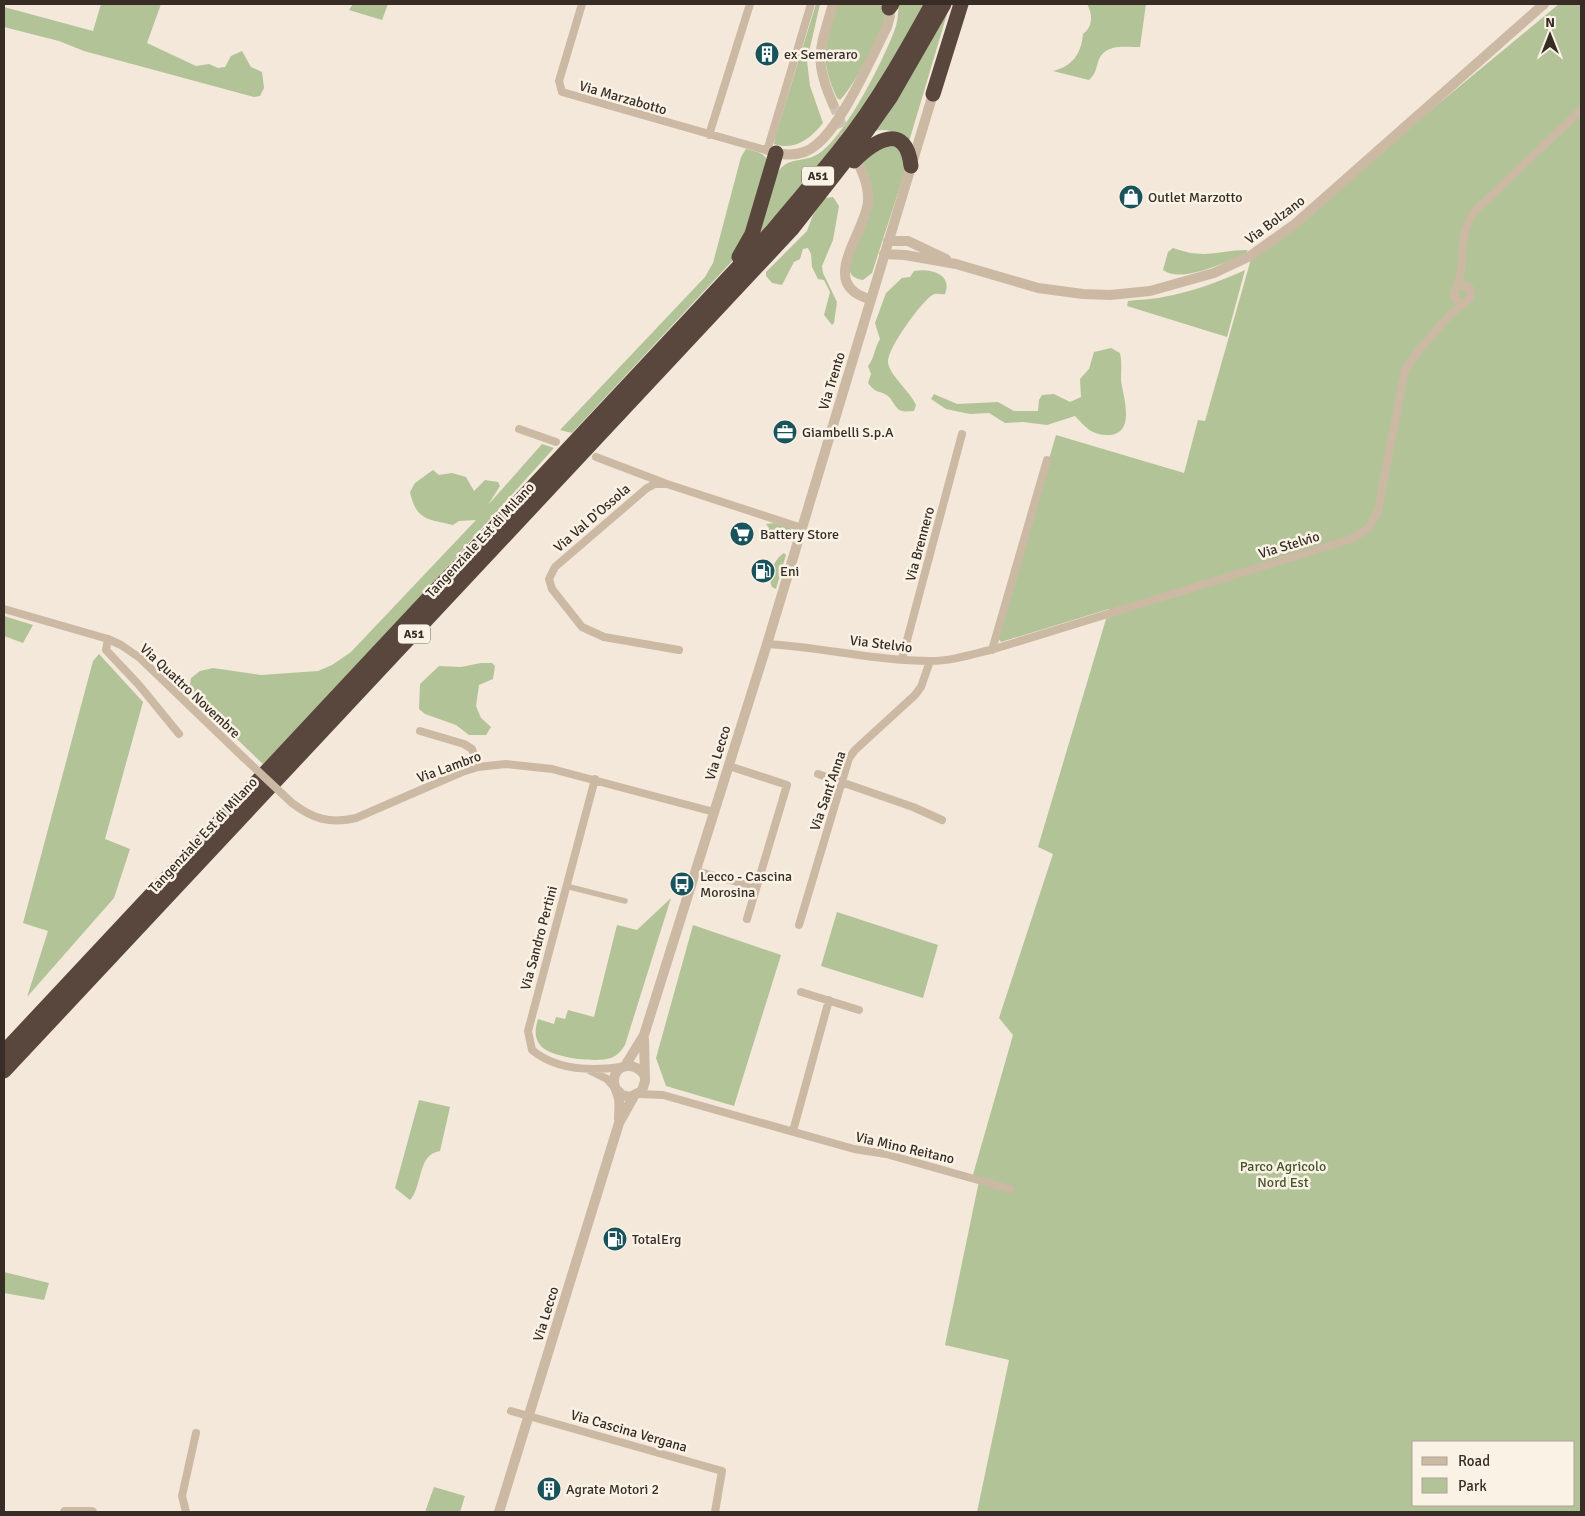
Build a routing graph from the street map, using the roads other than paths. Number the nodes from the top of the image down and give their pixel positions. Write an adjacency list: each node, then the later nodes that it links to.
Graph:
1 (582, 4): 13 (street, Via Marzabotto)
2 (750, 4): 13 (street)
3 (812, 4): 14 (street)
4 (833, 4): 11 (street)
5 (932, 4): 28 (highway, Tangenziale Est di Milano / A51)
6 (944, 4): 17 (highway, Tangenziale Est di Milano / A51)
7 (962, 4): 10 (highway)
8 (1544, 4): 20 (street, Via Bolzano)
9 (890, 5): 14 (street)
10 (933, 94): 16 (street, Via Trento)
11 (833, 104)
12 (1581, 110): 21 (street)
13 (709, 135): 14 (street, Via Marzabotto)
14 (771, 152): 28 (highway)
15 (859, 165): 25 (street)
16 (911, 166): 17 (highway); 18 (street, Via Trento)
17 (820, 193): 66 (highway, Tangenziale Est di Milano / A51)
18 (888, 241): 19 (street, Via Trento); 20 (street)
19 (884, 254): 20 (street); 25 (street, Via Trento)
20 (956, 264)
21 (1462, 271): 22 (street); 23 (street)
22 (1468, 286): 23 (street); 26 (street)
23 (1456, 288): 24 (street)
24 (1455, 298): 26 (street); 27 (street, Via Stelvio)
25 (870, 299): 35 (street, Via Trento)
26 (1464, 303): 27 (street, Via Stelvio)
27 (1450, 315): 40 (street, Via Stelvio)
28 (681, 330): 63 (highway, Tangenziale Est di Milano / A51)
29 (519, 429): 31 (street)
30 (962, 434): 41 (street, Via Brennero)
31 (556, 442)
32 (596, 458): 34 (street)
33 (1047, 460): 40 (street)
34 (667, 484): 35 (street); 39 (street, Via Val D'Ossola)
35 (802, 528): 38 (street, Via Trento)
36 (4, 609): 37 (street, Via Quattro Novembre)
37 (108, 639): 44 (street); 45 (street, Via Quattro Novembre)
38 (767, 644): 41 (street, Via Stelvio); 46 (street, Via Lecco)
39 (679, 650)
40 (992, 650): 42 (street, Via Stelvio)
41 (902, 659): 42 (street, Via Stelvio)
42 (930, 661): 50 (street, Via Sant'Anna)
43 (420, 731): 47 (street)
44 (179, 734)
45 (244, 758): 47 (street, Via Lambro, bridge)
46 (729, 766): 51 (street, Via Lecco); 55 (street)
47 (478, 768): 49 (street, Via Lambro)
48 (818, 774): 50 (street)
49 (595, 779): 51 (street, Via Lambro); 54 (street, Via Sandro Pertini)
50 (842, 781): 52 (street); 58 (street, Via Sant'Anna)
51 (714, 812): 53 (street, Via Lecco)
52 (942, 820)
53 (696, 871): 55 (street); 62 (street, Via Lecco)
54 (566, 886): 56 (street); 65 (street, Via Sandro Pertini)
55 (756, 887): 57 (street)
56 (625, 901)
57 (747, 919)
58 (799, 926)
59 (801, 992): 60 (street)
60 (829, 1000): 61 (street); 72 (street)
61 (859, 1010)
62 (644, 1035): 64 (street, Via Lecco); 67 (street, Via Lecco)
63 (4, 1052)
64 (624, 1066): 65 (street); 67 (street); 68 (street, Via Lecco)
65 (585, 1069): 68 (street)
66 (4, 1071)
67 (645, 1078): 69 (street, Via Lecco); 70 (street, Via Mino Reitano)
68 (616, 1089): 69 (street); 71 (street, Via Lecco)
69 (636, 1095): 70 (street, Via Mino Reitano); 71 (street, Via Lecco)
70 (663, 1095): 72 (street, Via Mino Reitano)
71 (619, 1123): 75 (street, Via Lecco)
72 (793, 1131): 73 (street, Via Mino Reitano)
73 (1010, 1189)
74 (511, 1411): 75 (street, Via Cascina Vergana)
75 (529, 1416): 80 (street, Via Lecco); 81 (street, Via Cascina Vergana)
76 (196, 1433): 79 (street)
77 (65, 1512): 78 (street)
78 (92, 1512)
79 (186, 1512)
80 (498, 1512)
81 (715, 1512)

